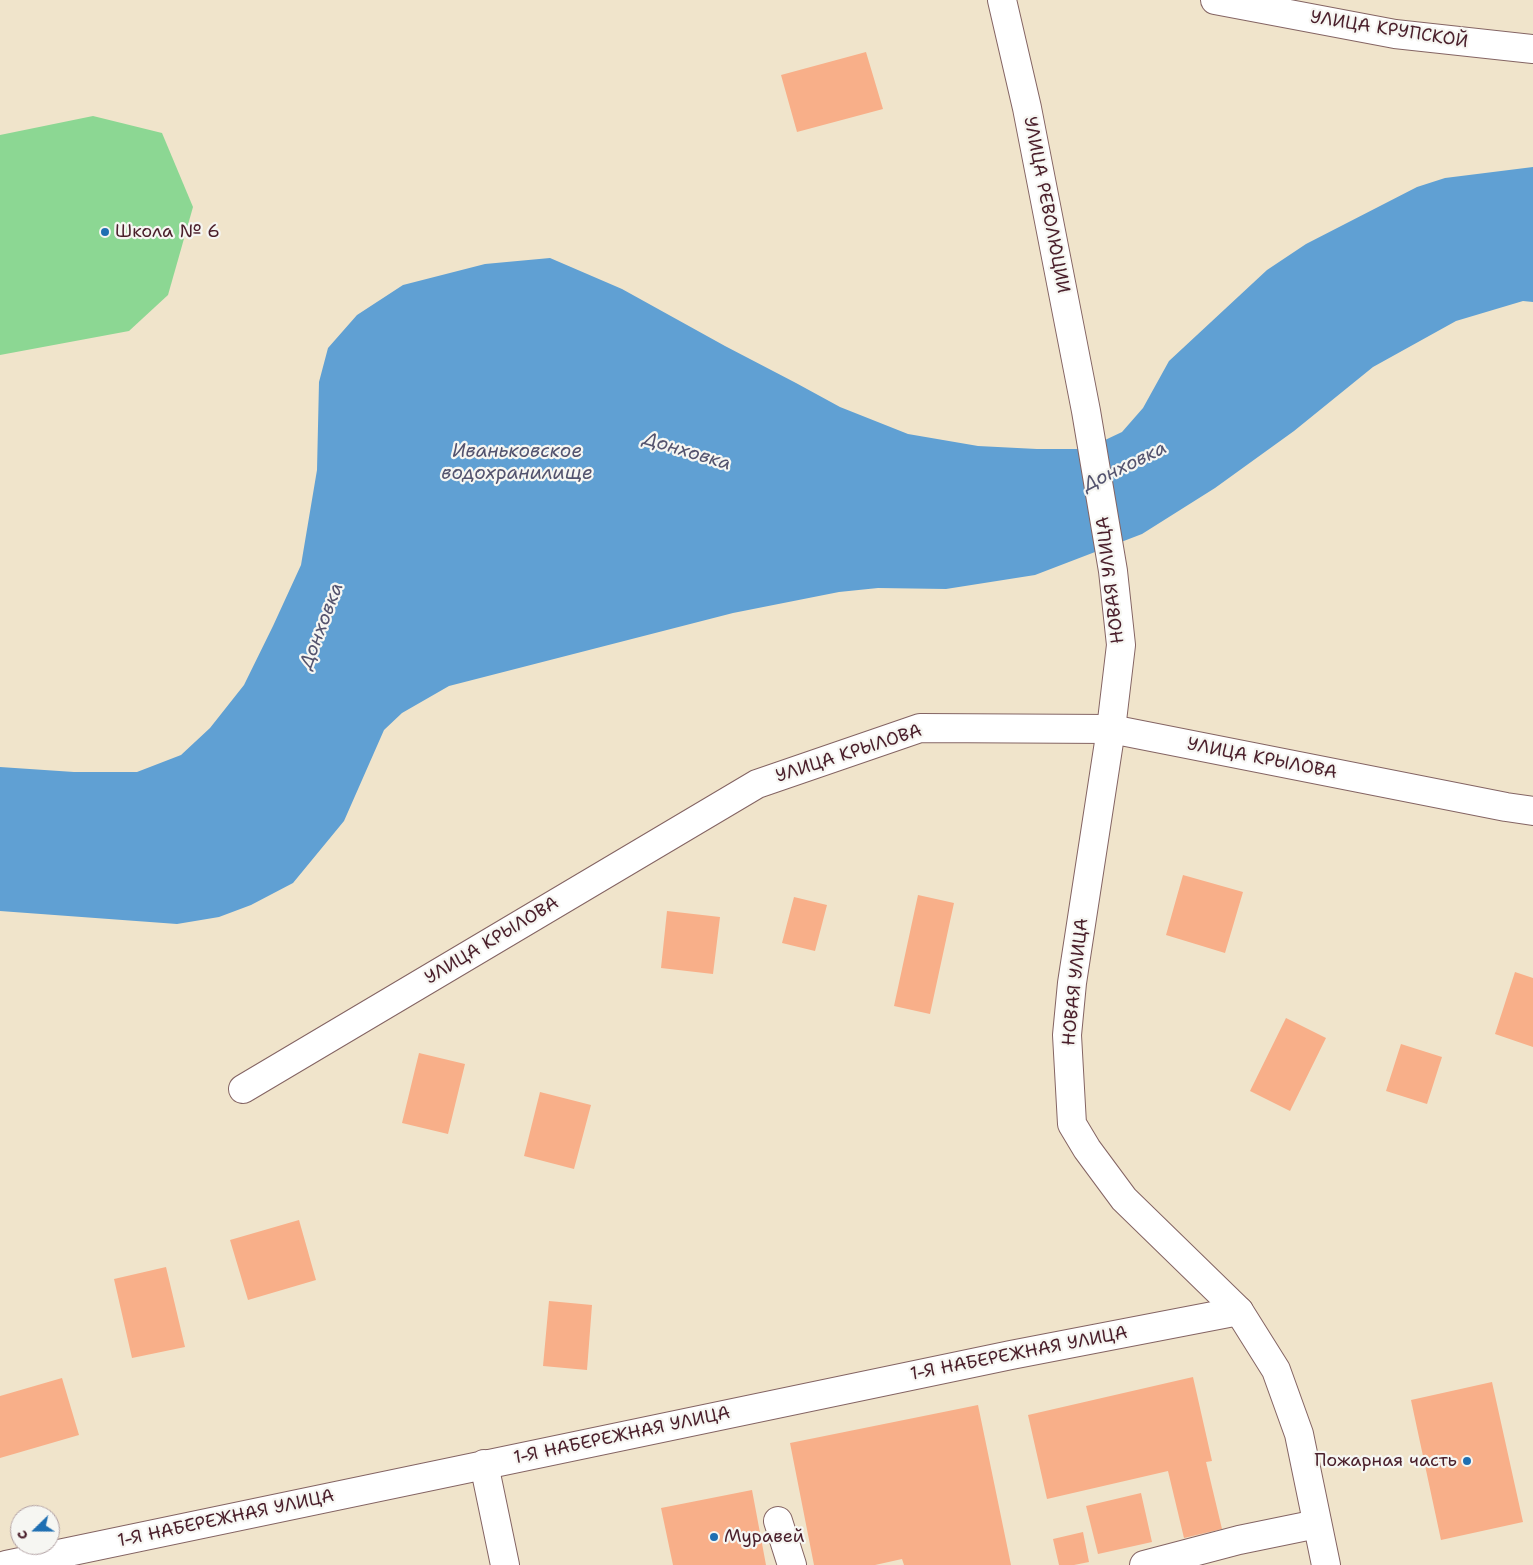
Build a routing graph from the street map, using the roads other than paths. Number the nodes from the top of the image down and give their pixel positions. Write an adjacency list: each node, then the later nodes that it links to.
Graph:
1 (1002, 0): 4 (street, УЛИЦА РЕВОЛЮЦИИ)
2 (1215, 0): 3 (street, УЛИЦА КРУПСКОЙ)
3 (1533, 49)
4 (1086, 411): 5 (street, НОВАЯ УЛИЦА)
5 (1111, 729): 6 (street, УЛИЦА КРЫЛОВА); 7 (street, УЛИЦА КРЫЛОВА); 8 (street, НОВАЯ УЛИЦА)
6 (1533, 810)
7 (242, 1089)
8 (1239, 1311): 9 (street, 1-Я НАБЕРЕЖНАЯ УЛИЦА); 11 (street, НОВАЯ УЛИЦА)
9 (484, 1464): 12 (street, 1-Я НАБЕРЕЖНАЯ УЛИЦА); 13 (street)
10 (778, 1521): 14 (street)
11 (1317, 1524): 15 (street); 16 (street, НОВАЯ УЛИЦА)
12 (6, 1565)
13 (504, 1565)
14 (792, 1565)
15 (1144, 1565)
16 (1326, 1565)

